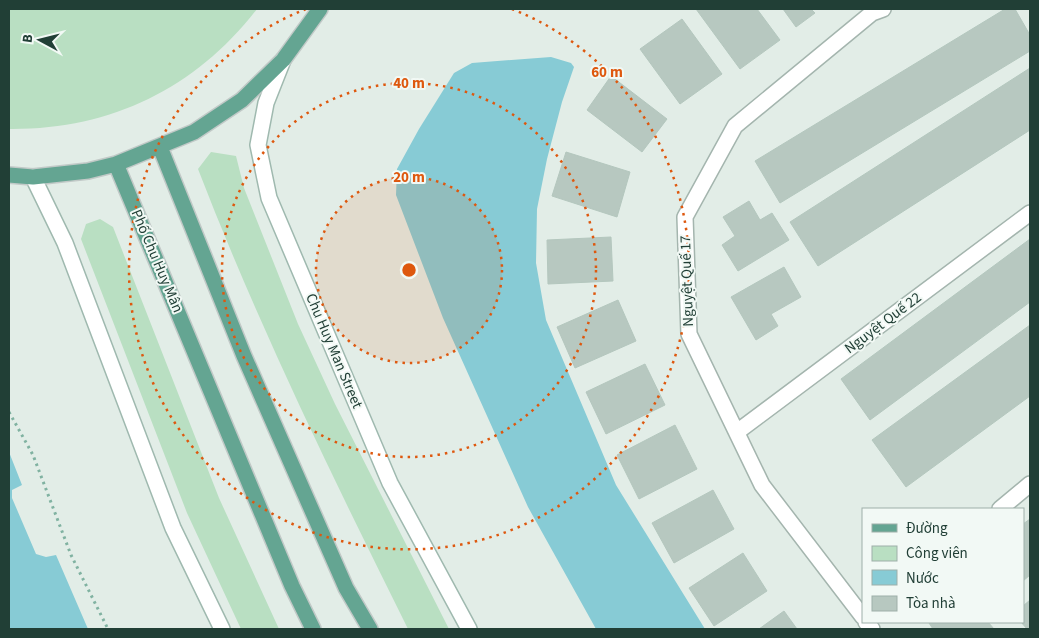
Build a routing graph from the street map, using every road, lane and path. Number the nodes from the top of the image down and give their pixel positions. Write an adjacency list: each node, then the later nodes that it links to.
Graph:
1 (320, 9): 3 (main road)
2 (883, 9): 10 (street, Nguyệt Quế 17)
3 (283, 60): 4 (main road); 18 (street, Chu Huy Man Street)
4 (160, 147): 5 (main road); 17 (main road)
5 (116, 164): 7 (main road); 16 (main road)
6 (9, 175): 7 (main road)
7 (33, 177): 15 (street)
8 (1030, 213): 10 (street, Nguyệt Quế 22)
9 (9, 412): 14 (path)
10 (736, 432): 13 (street, Nguyệt Quế 17)
11 (1030, 484): 12 (street)
12 (1001, 508)
13 (862, 616)
14 (108, 629)
15 (222, 629)
16 (313, 629)
17 (370, 629)
18 (470, 629)

